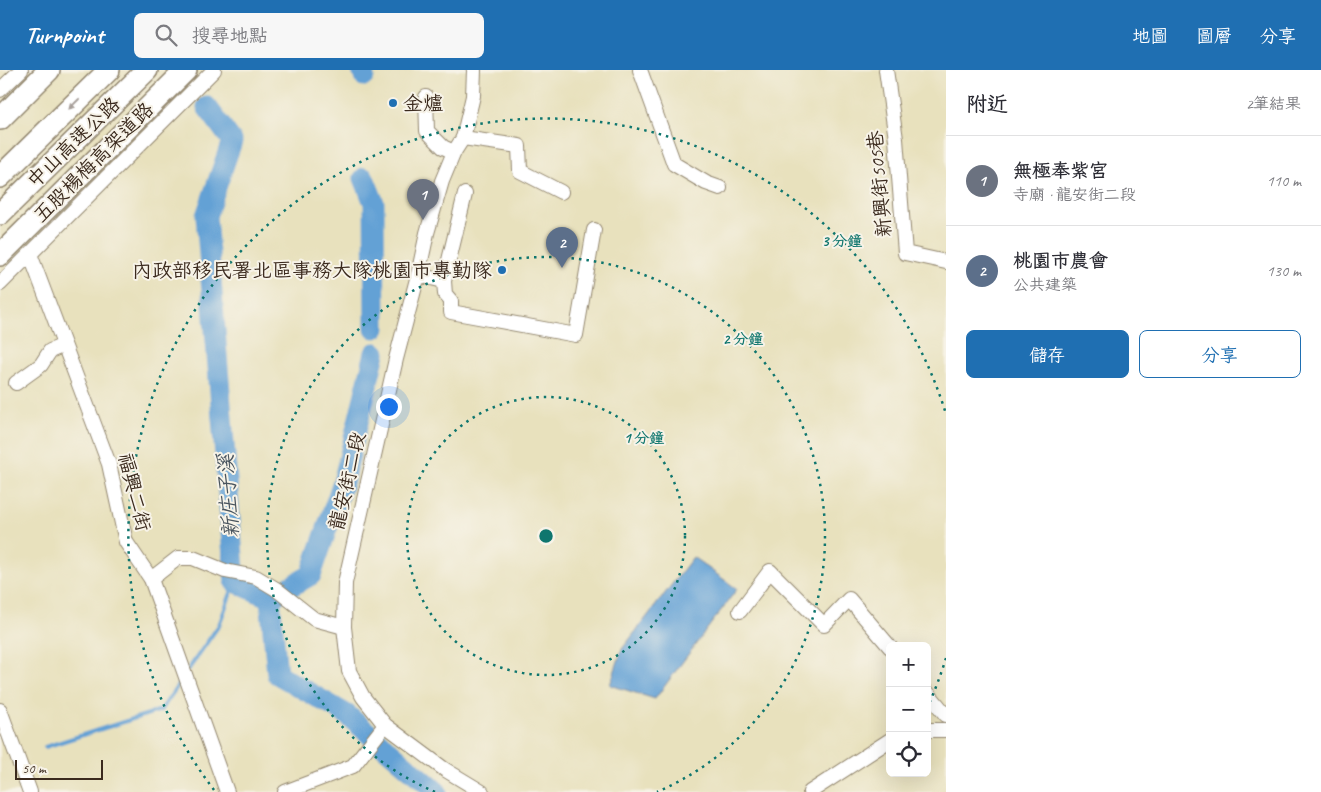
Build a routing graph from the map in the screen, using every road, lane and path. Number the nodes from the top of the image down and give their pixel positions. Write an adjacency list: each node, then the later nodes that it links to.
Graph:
1 (21, 70): 10 (street)
2 (50, 70): 12 (highway)
3 (109, 70): 15 (highway, 中山高速公路, one-way to 15)
4 (147, 70): 19 (highway, 中山高速公路)
5 (186, 70): 22 (highway, 五股楊梅高架道路)
6 (474, 70): 13 (street, 龍安街二段)
7 (640, 70): 16 (street)
8 (886, 70): 23 (street, 新興街505巷)
9 (212, 72): 21 (street)
10 (0, 90)
11 (426, 97): 14 (street)
12 (0, 119)
13 (463, 138): 14 (street, 龍安街二段); 17 (street)
14 (454, 152): 24 (street, 龍安街二段)
15 (0, 177)
16 (720, 188)
17 (561, 192)
18 (465, 194): 25 (street)
19 (0, 214)
20 (594, 230): 25 (street)
21 (30, 254): 26 (street); 27 (street, 福興二街)
22 (0, 255)
23 (946, 262)
24 (418, 275): 25 (street); 31 (street, 龍安街二段)
25 (444, 281)
26 (0, 284)
27 (64, 345): 28 (street); 29 (street, 福興二街)
28 (16, 382)
29 (151, 579): 31 (street); 41 (street, 福興二街)
30 (740, 611): 32 (street)
31 (344, 627): 36 (street, 龍安街二段)
32 (886, 642)
33 (931, 697): 35 (street)
34 (0, 710): 40 (street)
35 (946, 715)
36 (382, 728): 42 (street); 43 (street, 龍安街二段)
37 (931, 730): 38 (street)
38 (946, 730)
39 (886, 743): 44 (street)
40 (30, 792)
41 (228, 792)
42 (286, 792)
43 (482, 792)
44 (810, 792)

